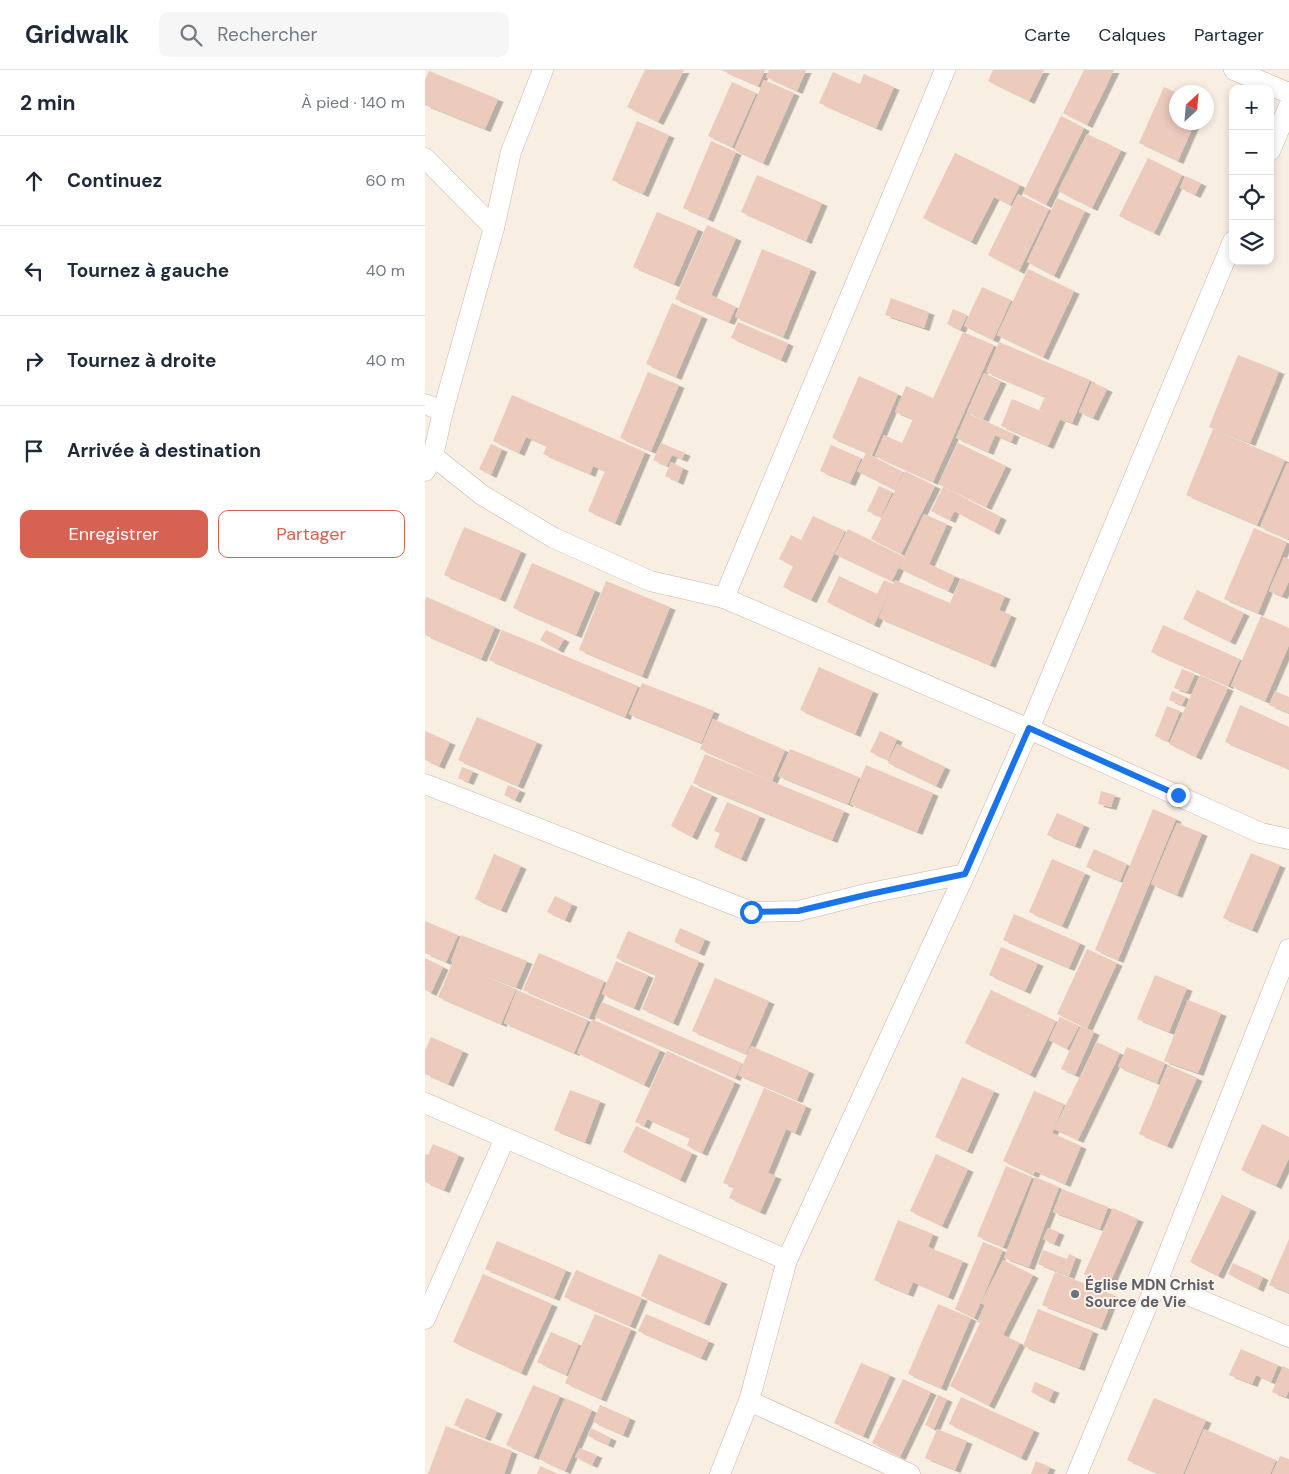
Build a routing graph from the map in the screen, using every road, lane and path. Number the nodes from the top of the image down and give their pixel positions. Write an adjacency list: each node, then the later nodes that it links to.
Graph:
1 (543, 70): 8 (street)
2 (945, 70): 12 (street)
3 (1233, 70): 4 (street)
4 (1289, 93)
5 (1289, 106): 6 (street)
6 (1274, 142)
7 (425, 158): 8 (street)
8 (494, 228): 10 (street)
9 (1229, 251): 13 (street)
10 (434, 408): 11 (street)
11 (429, 464): 12 (street)
12 (724, 598): 13 (street)
13 (1029, 728): 15 (street); 16 (street)
14 (425, 784): 16 (street)
15 (1289, 839)
16 (965, 874): 20 (street)
17 (1289, 949): 21 (street)
18 (425, 1103): 19 (street)
19 (505, 1138): 20 (street); 22 (street)
20 (787, 1260): 24 (street)
21 (1157, 1282): 23 (street); 27 (street)
22 (425, 1319)
23 (1289, 1337)
24 (749, 1401): 25 (street); 26 (street)
25 (720, 1474)
26 (910, 1474)
27 (1077, 1474)

